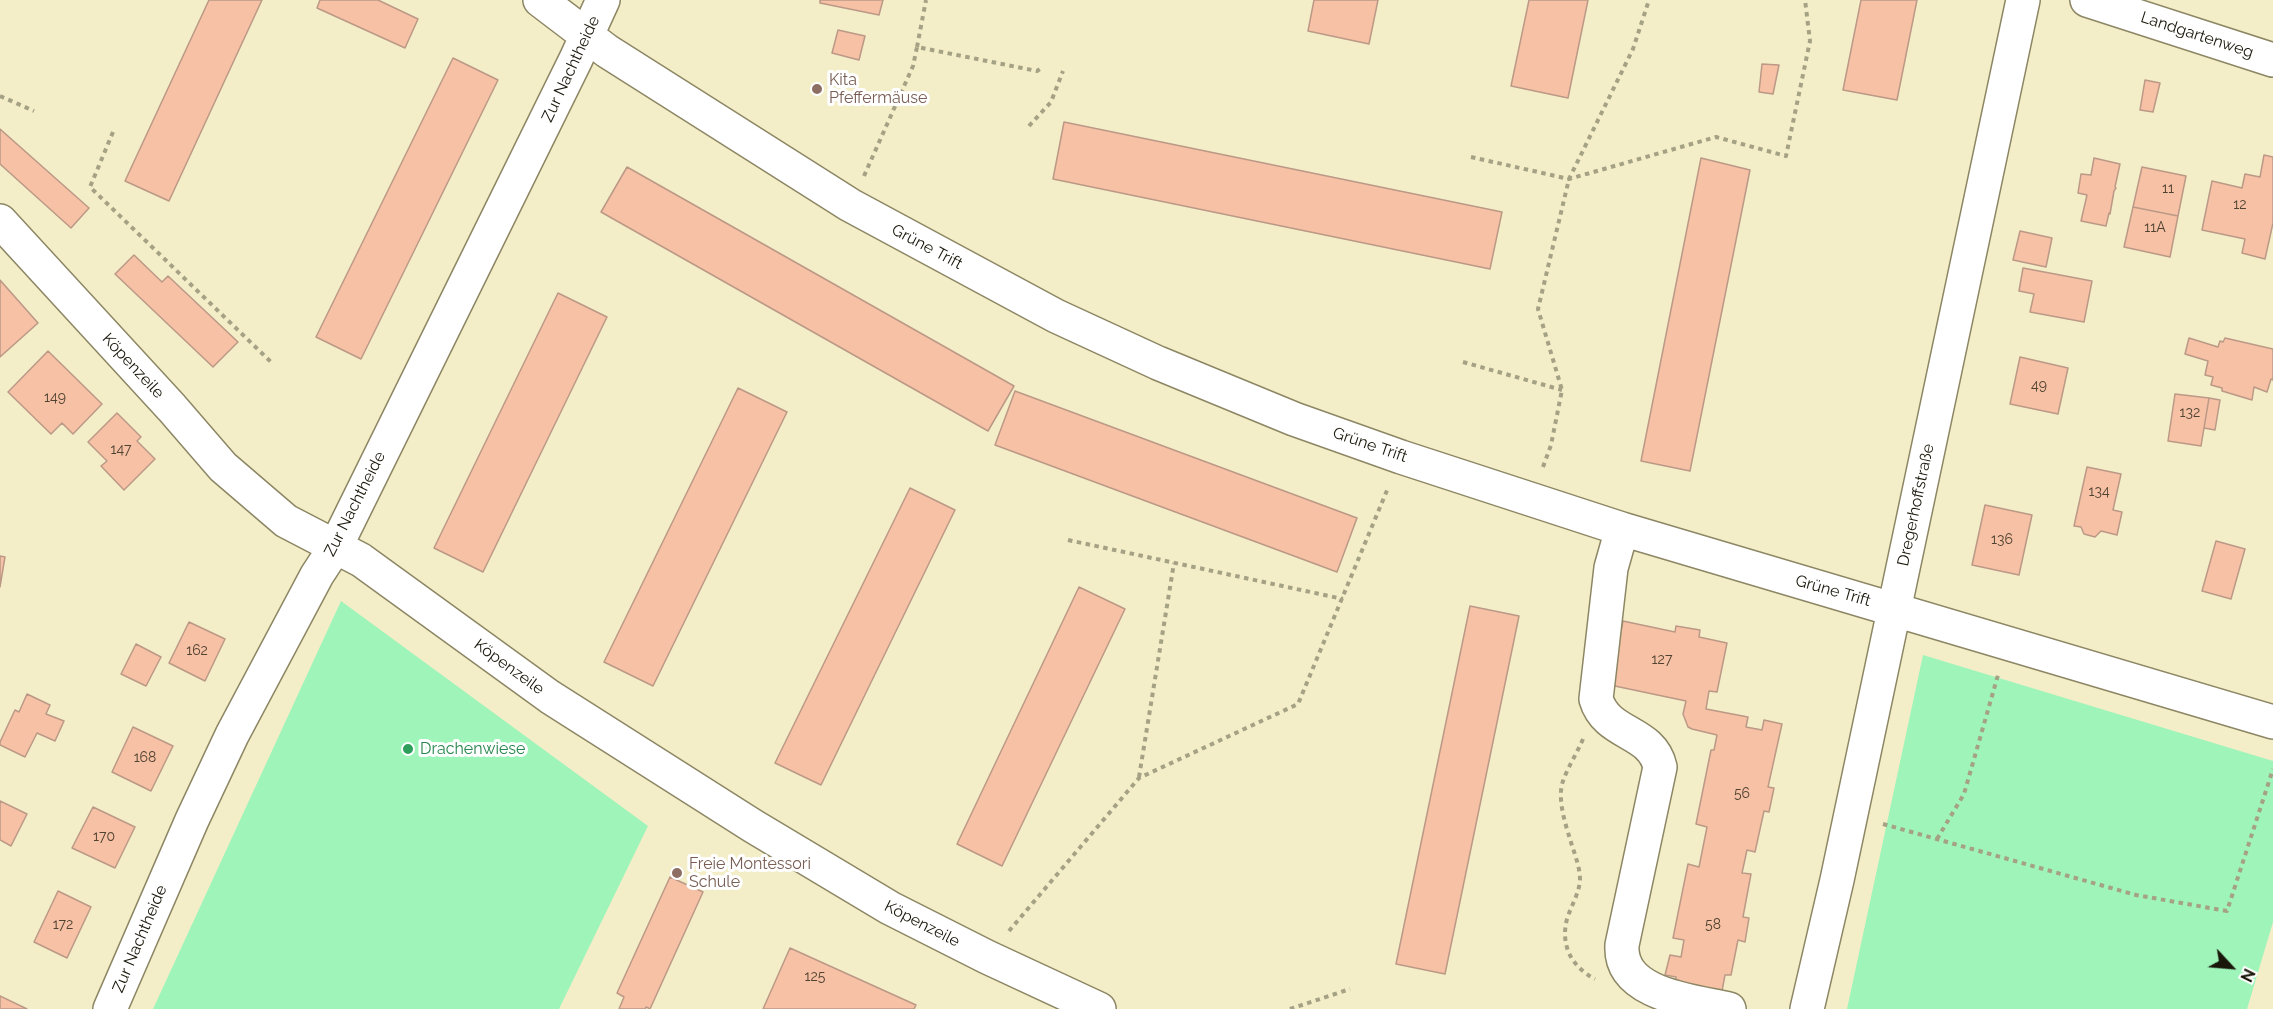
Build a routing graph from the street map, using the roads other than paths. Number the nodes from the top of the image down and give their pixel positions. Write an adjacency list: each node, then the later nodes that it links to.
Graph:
1 (540, 0): 5 (street, Grüne Trift)
2 (603, 0): 5 (street, Zur Nachtheide)
3 (2023, 0): 10 (street, Dregerhoffstraße)
4 (2087, 0): 6 (street, Landgartenweg)
5 (588, 35): 8 (street, Grüne Trift); 9 (street, Zur Nachtheide)
6 (2273, 60)
7 (0, 222): 9 (street, Köpenzeile)
8 (1622, 529): 10 (street, Grüne Trift); 14 (street)
9 (336, 546): 12 (street, Zur Nachtheide); 13 (street, Köpenzeile)
10 (1894, 609): 11 (street, Grüne Trift); 15 (street, Dregerhoffstraße)
11 (2273, 722)
12 (110, 1009)
13 (1099, 1009)
14 (1729, 1009)
15 (1807, 1009)

